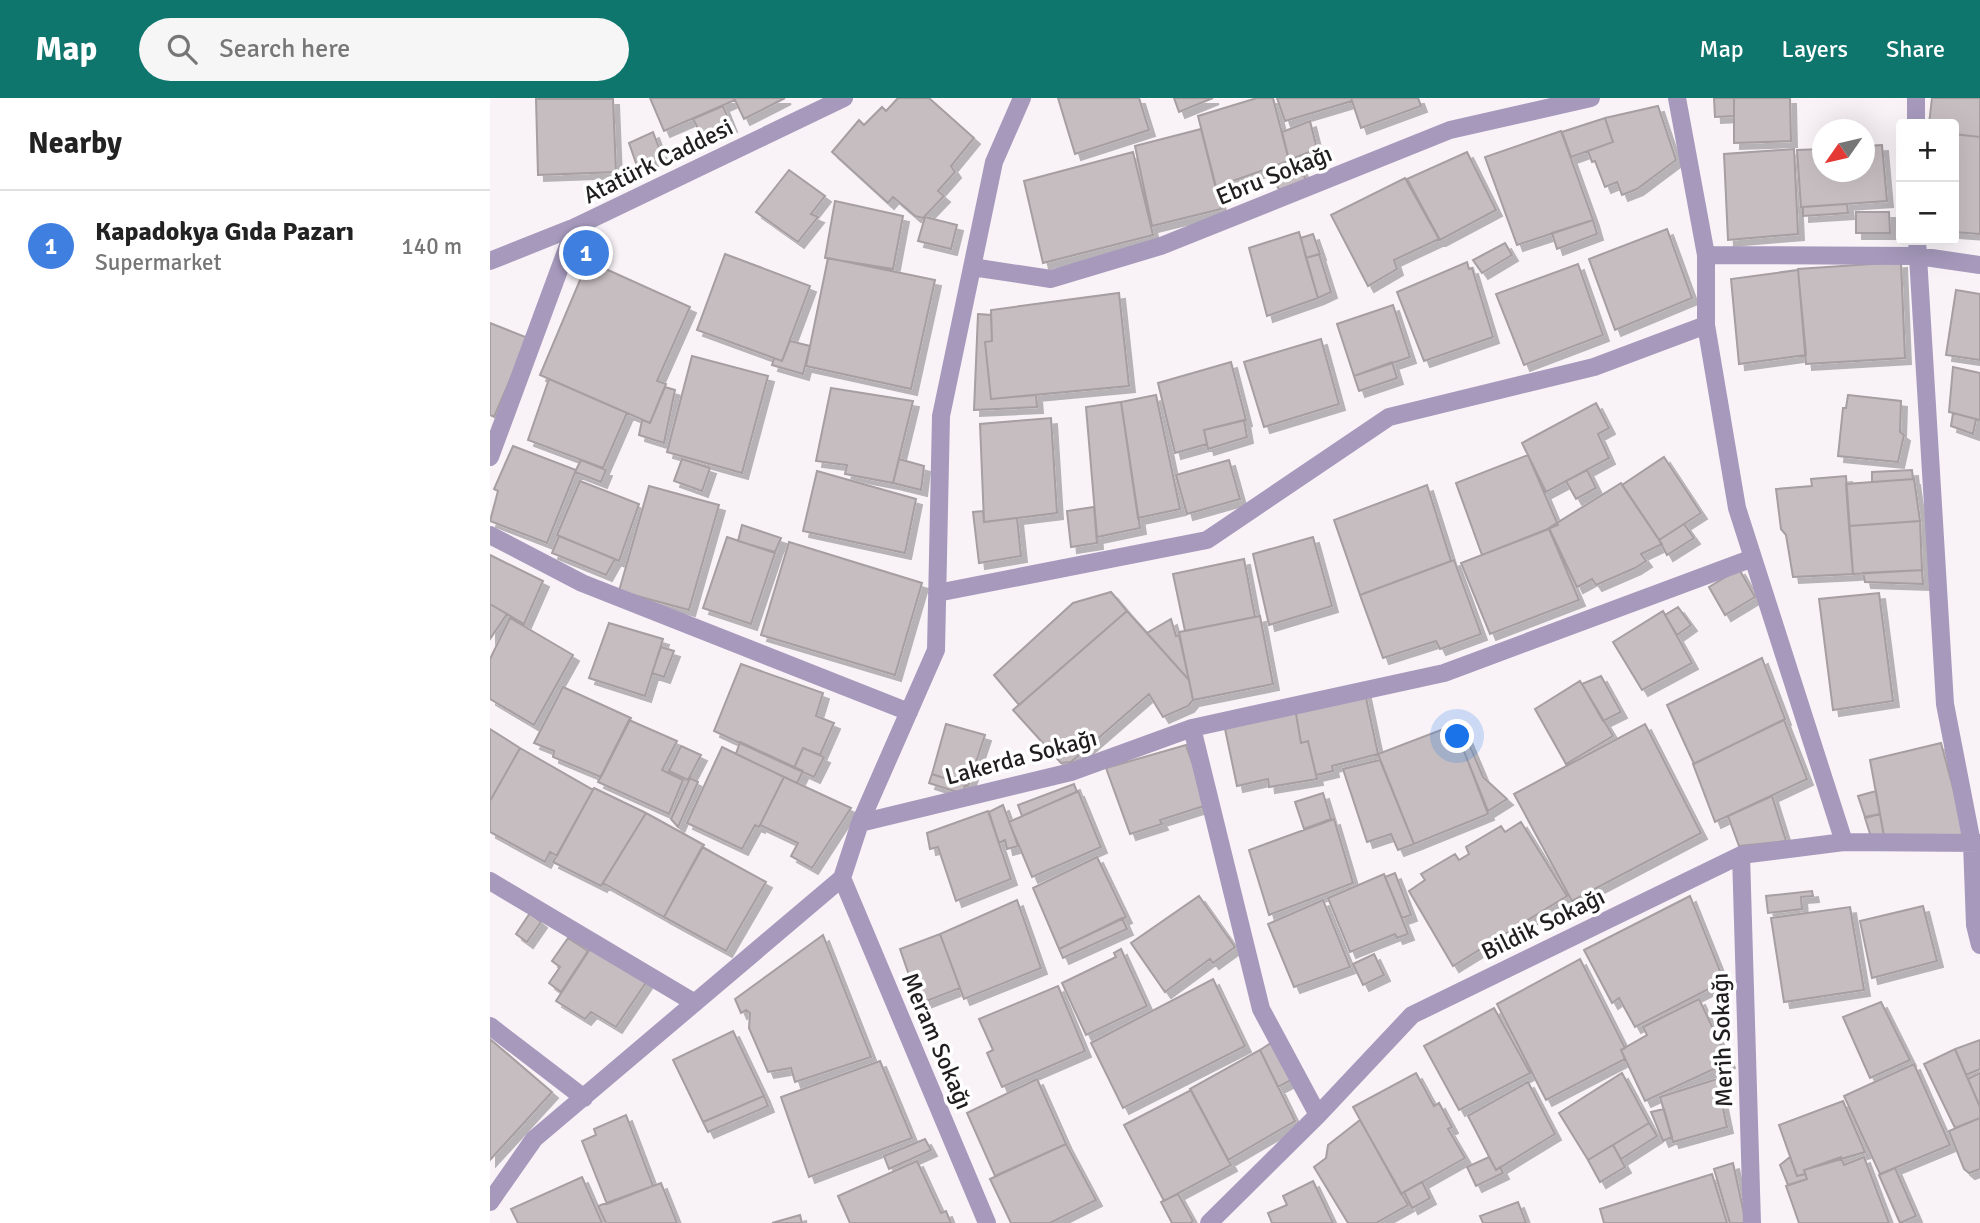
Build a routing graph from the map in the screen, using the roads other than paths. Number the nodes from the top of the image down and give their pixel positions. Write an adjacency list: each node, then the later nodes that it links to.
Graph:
1 (844, 98): 7 (street, Atatürk Caddesi)
2 (1022, 98): 12 (street)
3 (1591, 98): 12 (street, Ebru Sokağı)
4 (1677, 98): 9 (street)
5 (1916, 98): 6 (street)
6 (1916, 119)
7 (575, 228): 10 (street, Atatürk Caddesi); 14 (street)
8 (1918, 248): 9 (street); 11 (street); 22 (street)
9 (1706, 255): 13 (street)
10 (490, 261)
11 (1980, 265)
12 (972, 267): 17 (street)
13 (1706, 325): 16 (street); 17 (street)
14 (490, 457)
15 (490, 535): 18 (street)
16 (1753, 558): 19 (street, Lakerda Sokağı); 21 (street)
17 (937, 593): 18 (street)
18 (909, 712): 20 (street)
19 (1192, 729): 20 (street, Lakerda Sokağı); 30 (street)
20 (860, 823): 24 (street)
21 (1844, 842): 22 (street, Bildik Sokağı); 23 (street, Bildik Sokağı)
22 (1976, 843): 26 (street)
23 (1741, 855): 30 (street, Bildik Sokağı); 34 (street, Merih Sokağı)
24 (842, 877): 27 (street); 32 (street, Meram Sokağı)
25 (490, 881): 27 (street)
26 (1980, 945)
27 (695, 1003): 29 (street)
28 (490, 1026): 29 (street)
29 (584, 1098): 31 (street)
30 (1318, 1115): 33 (street, Bildik Sokağı)
31 (490, 1202)
32 (987, 1223)
33 (1209, 1223)
34 (1752, 1223)

